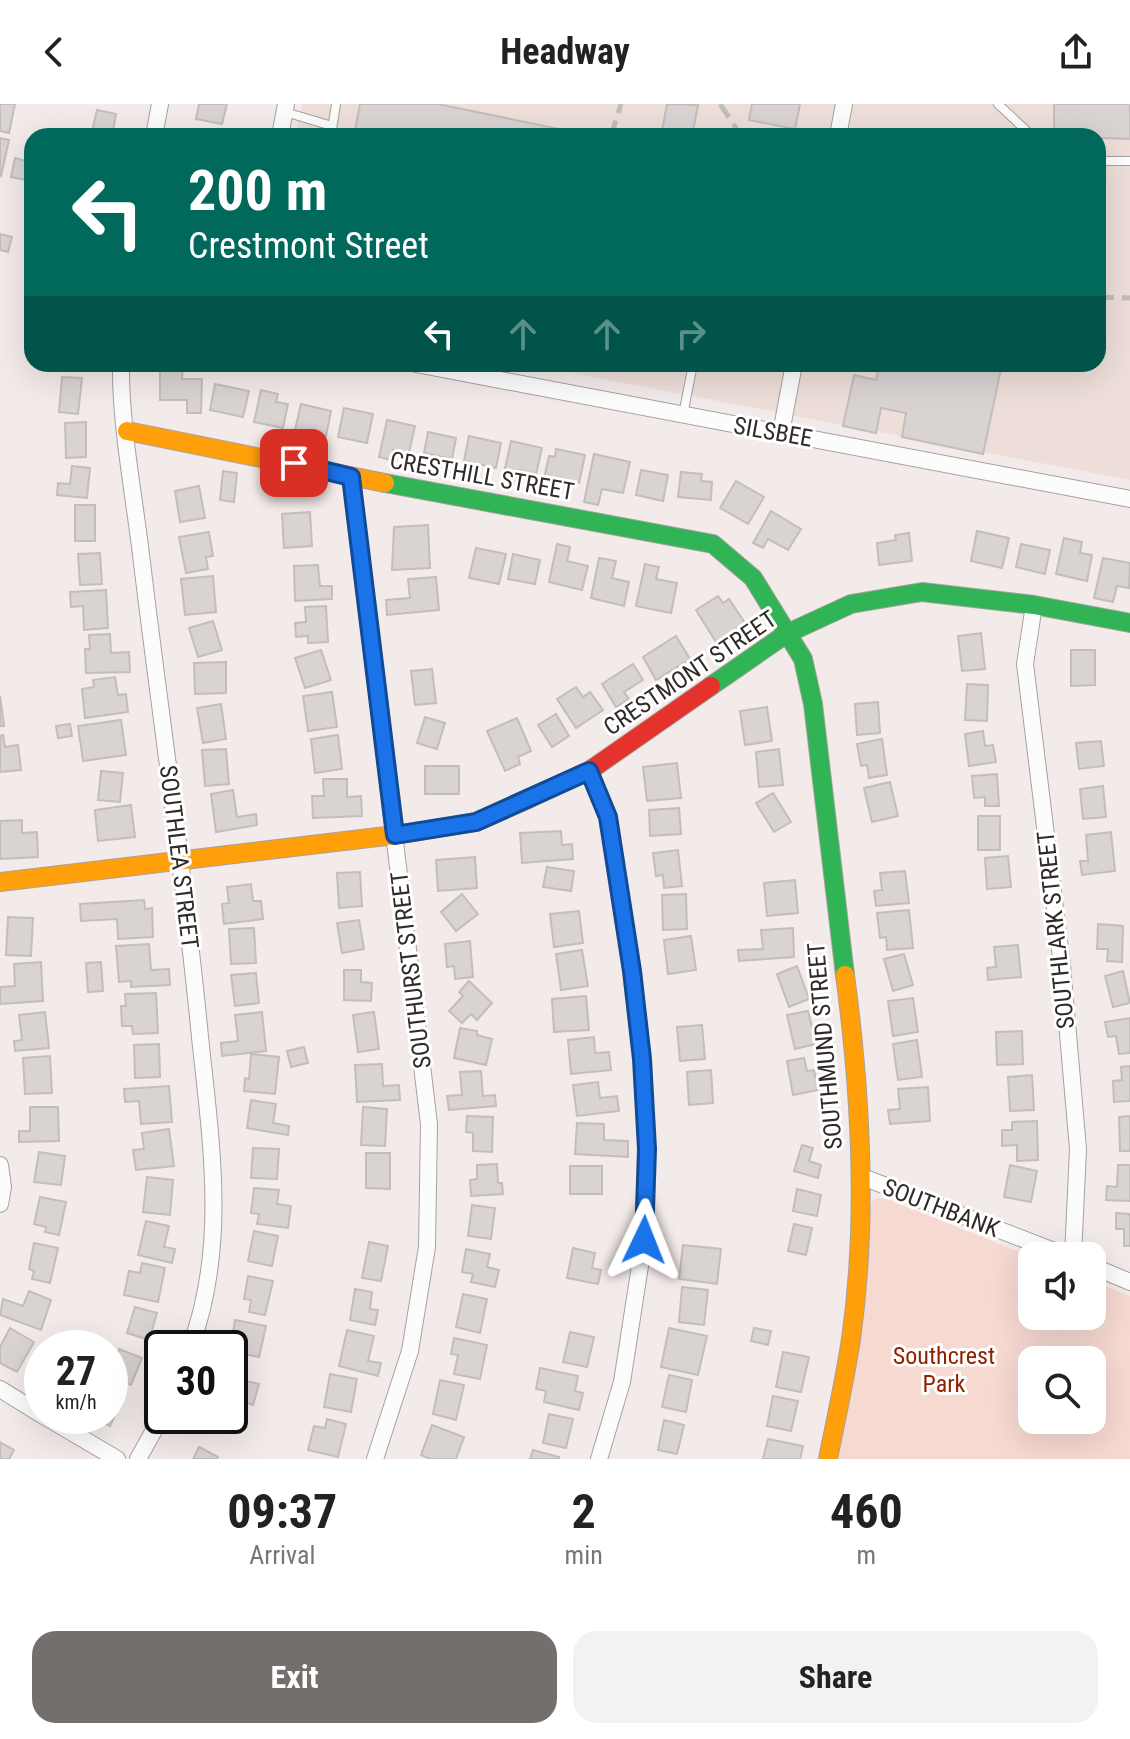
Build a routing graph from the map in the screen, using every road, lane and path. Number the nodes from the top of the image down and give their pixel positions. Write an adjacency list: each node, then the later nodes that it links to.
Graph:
1 (160, 104): 7 (street)
2 (336, 104): 6 (lane)
3 (844, 104): 9 (street)
4 (998, 104): 10 (lane)
5 (286, 108): 6 (lane); 8 (street)
6 (332, 126)
7 (156, 128)
8 (282, 128)
9 (840, 128)
10 (1024, 128)
11 (1106, 161): 12 (lane)
12 (1130, 161)
13 (122, 372): 18 (street, SOUTHLEA STREET)
14 (473, 372): 17 (street, SILSBEE)
15 (691, 372): 17 (lane)
16 (792, 372): 19 (street)
17 (683, 415): 19 (street, SILSBEE)
18 (127, 431): 20 (street, CRESTHILL STREET); 27 (street, SOUTHLEA STREET)
19 (781, 433): 21 (street, SILSBEE)
20 (351, 477): 24 (street, CRESTHILL STREET); 26 (street, SOUTHURST STREET)
21 (1130, 499)
22 (1034, 605): 23 (street, CRESTMONT STREET); 24 (street, CRESTMONT STREET); 33 (street, SOUTHLARK STREET)
23 (1130, 623)
24 (786, 634): 25 (street, CRESTMONT STREET); 30 (street, SOUTHMUND STREET)
25 (589, 771): 26 (street, CRESTMONT STREET); 44 (street)
26 (395, 835): 27 (street, CRESTMONT STREET); 43 (street, SOUTHURST STREET)
27 (180, 860): 28 (street, CRESTMONT STREET); 36 (street, SOUTHLEA STREET)
28 (0, 882)
29 (0, 1165): 31 (street)
30 (860, 1176): 32 (street, SOUTHBANK); 45 (street, SOUTHMUND STREET)
31 (0, 1204)
32 (1033, 1242)
33 (1071, 1242)
34 (1106, 1272): 35 (street)
35 (1130, 1282)
36 (195, 1330)
37 (0, 1389): 38 (street)
38 (24, 1404)
39 (75, 1434): 41 (street)
40 (152, 1434): 42 (street)
41 (117, 1459)
42 (138, 1459)
43 (375, 1459)
44 (599, 1459)
45 (828, 1459)

